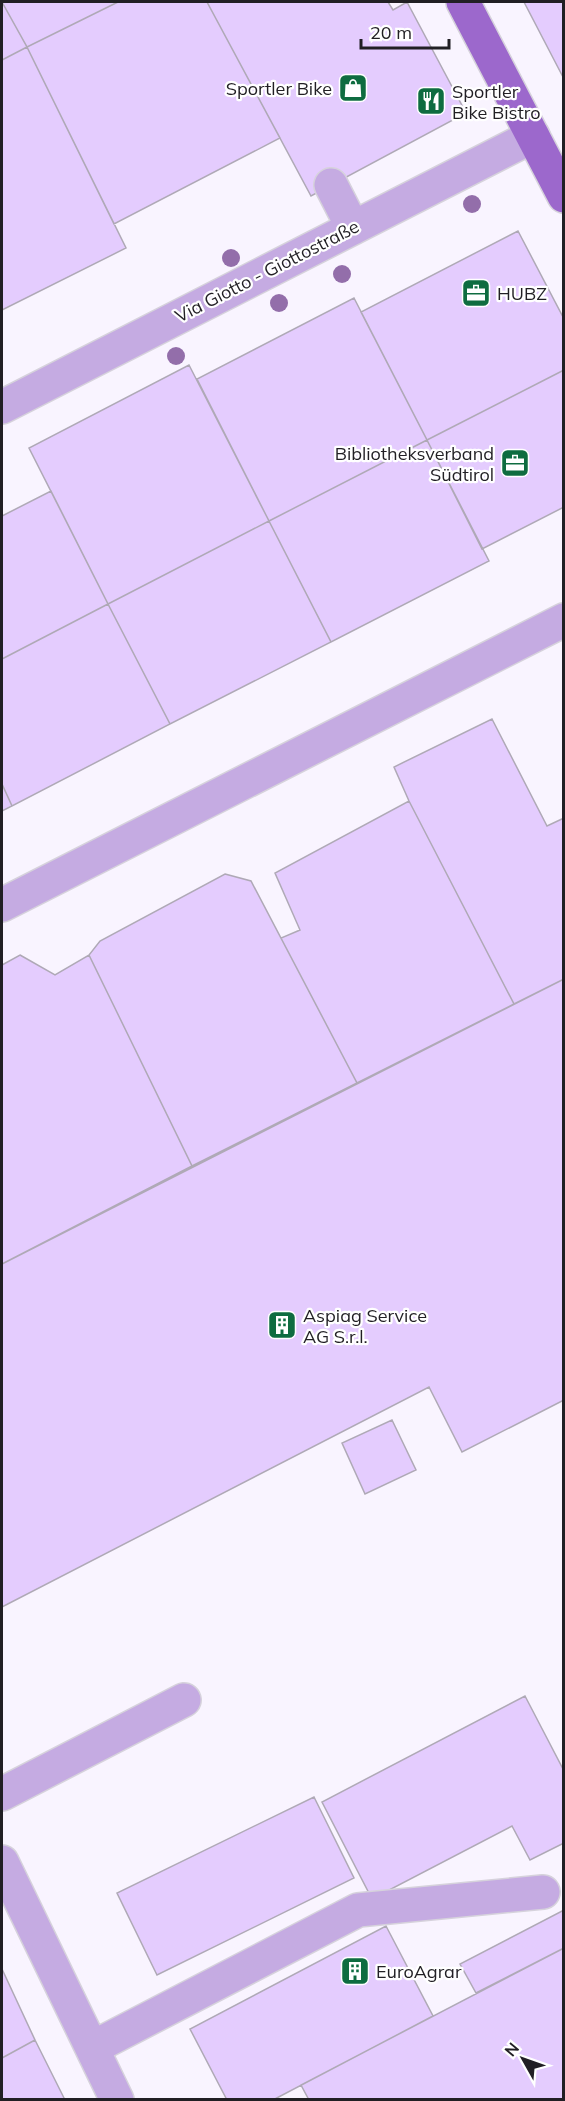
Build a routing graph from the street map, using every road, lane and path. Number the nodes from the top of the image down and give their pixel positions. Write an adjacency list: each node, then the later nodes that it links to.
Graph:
1 (463, 2): 2 (main road)
2 (533, 136): 4 (main road); 5 (street, Via Giotto - Giottostraße)
3 (331, 185): 5 (street)
4 (564, 196)
5 (353, 228): 6 (street, Via Giotto - Giottostraße)
6 (2, 407)
7 (564, 620): 8 (street)
8 (2, 905)
9 (184, 1700): 10 (street)
10 (2, 1794)
11 (2, 1862): 13 (street)
12 (543, 1892): 13 (street)
13 (92, 2048): 14 (street)
14 (117, 2100)

